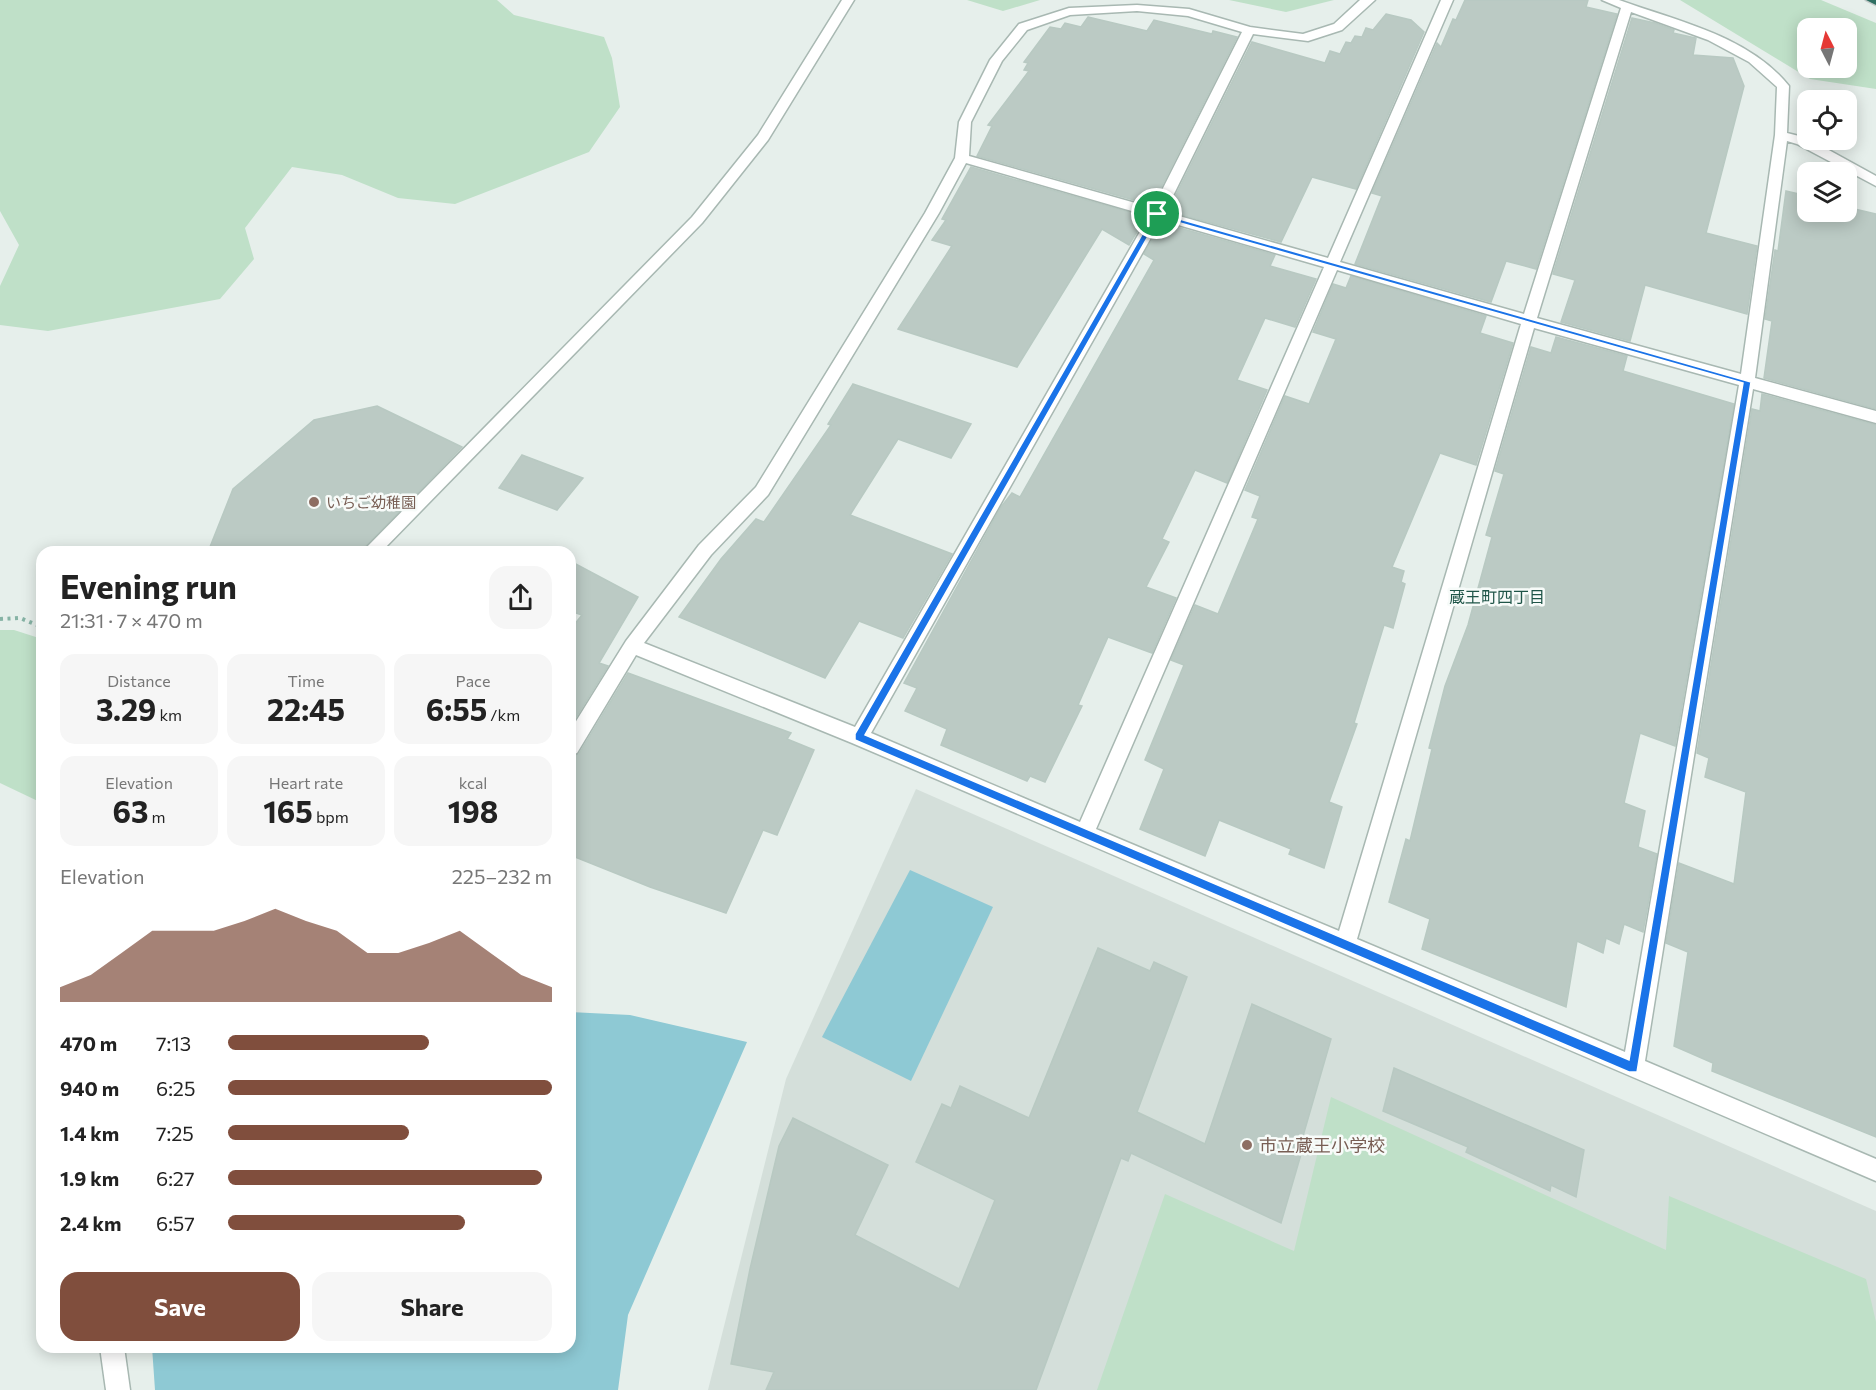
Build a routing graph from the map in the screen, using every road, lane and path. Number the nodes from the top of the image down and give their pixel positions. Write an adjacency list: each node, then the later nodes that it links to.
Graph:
1 (848, 0): 15 (street)
2 (1369, 0): 6 (street)
3 (1447, 0): 11 (street)
4 (1608, 0): 5 (street)
5 (1627, 7): 7 (street); 12 (street)
6 (1249, 30): 8 (street); 10 (street)
7 (1781, 135): 9 (street); 13 (street)
8 (962, 158): 10 (street); 18 (street)
9 (1876, 182)
10 (1157, 214): 11 (street); 20 (street)
11 (1334, 265): 12 (street); 21 (street)
12 (1529, 321): 13 (street); 22 (street)
13 (1747, 382): 14 (street); 23 (street)
14 (1876, 417)
15 (376, 546)
16 (0, 619): 17 (path)
17 (36, 625)
18 (632, 646): 19 (street); 20 (street)
19 (576, 737)
20 (859, 737): 21 (street)
21 (1085, 833): 22 (street)
22 (1345, 944): 23 (street)
23 (1633, 1067): 24 (street)
24 (1876, 1170)
25 (113, 1353): 26 (street)
26 (118, 1390)

